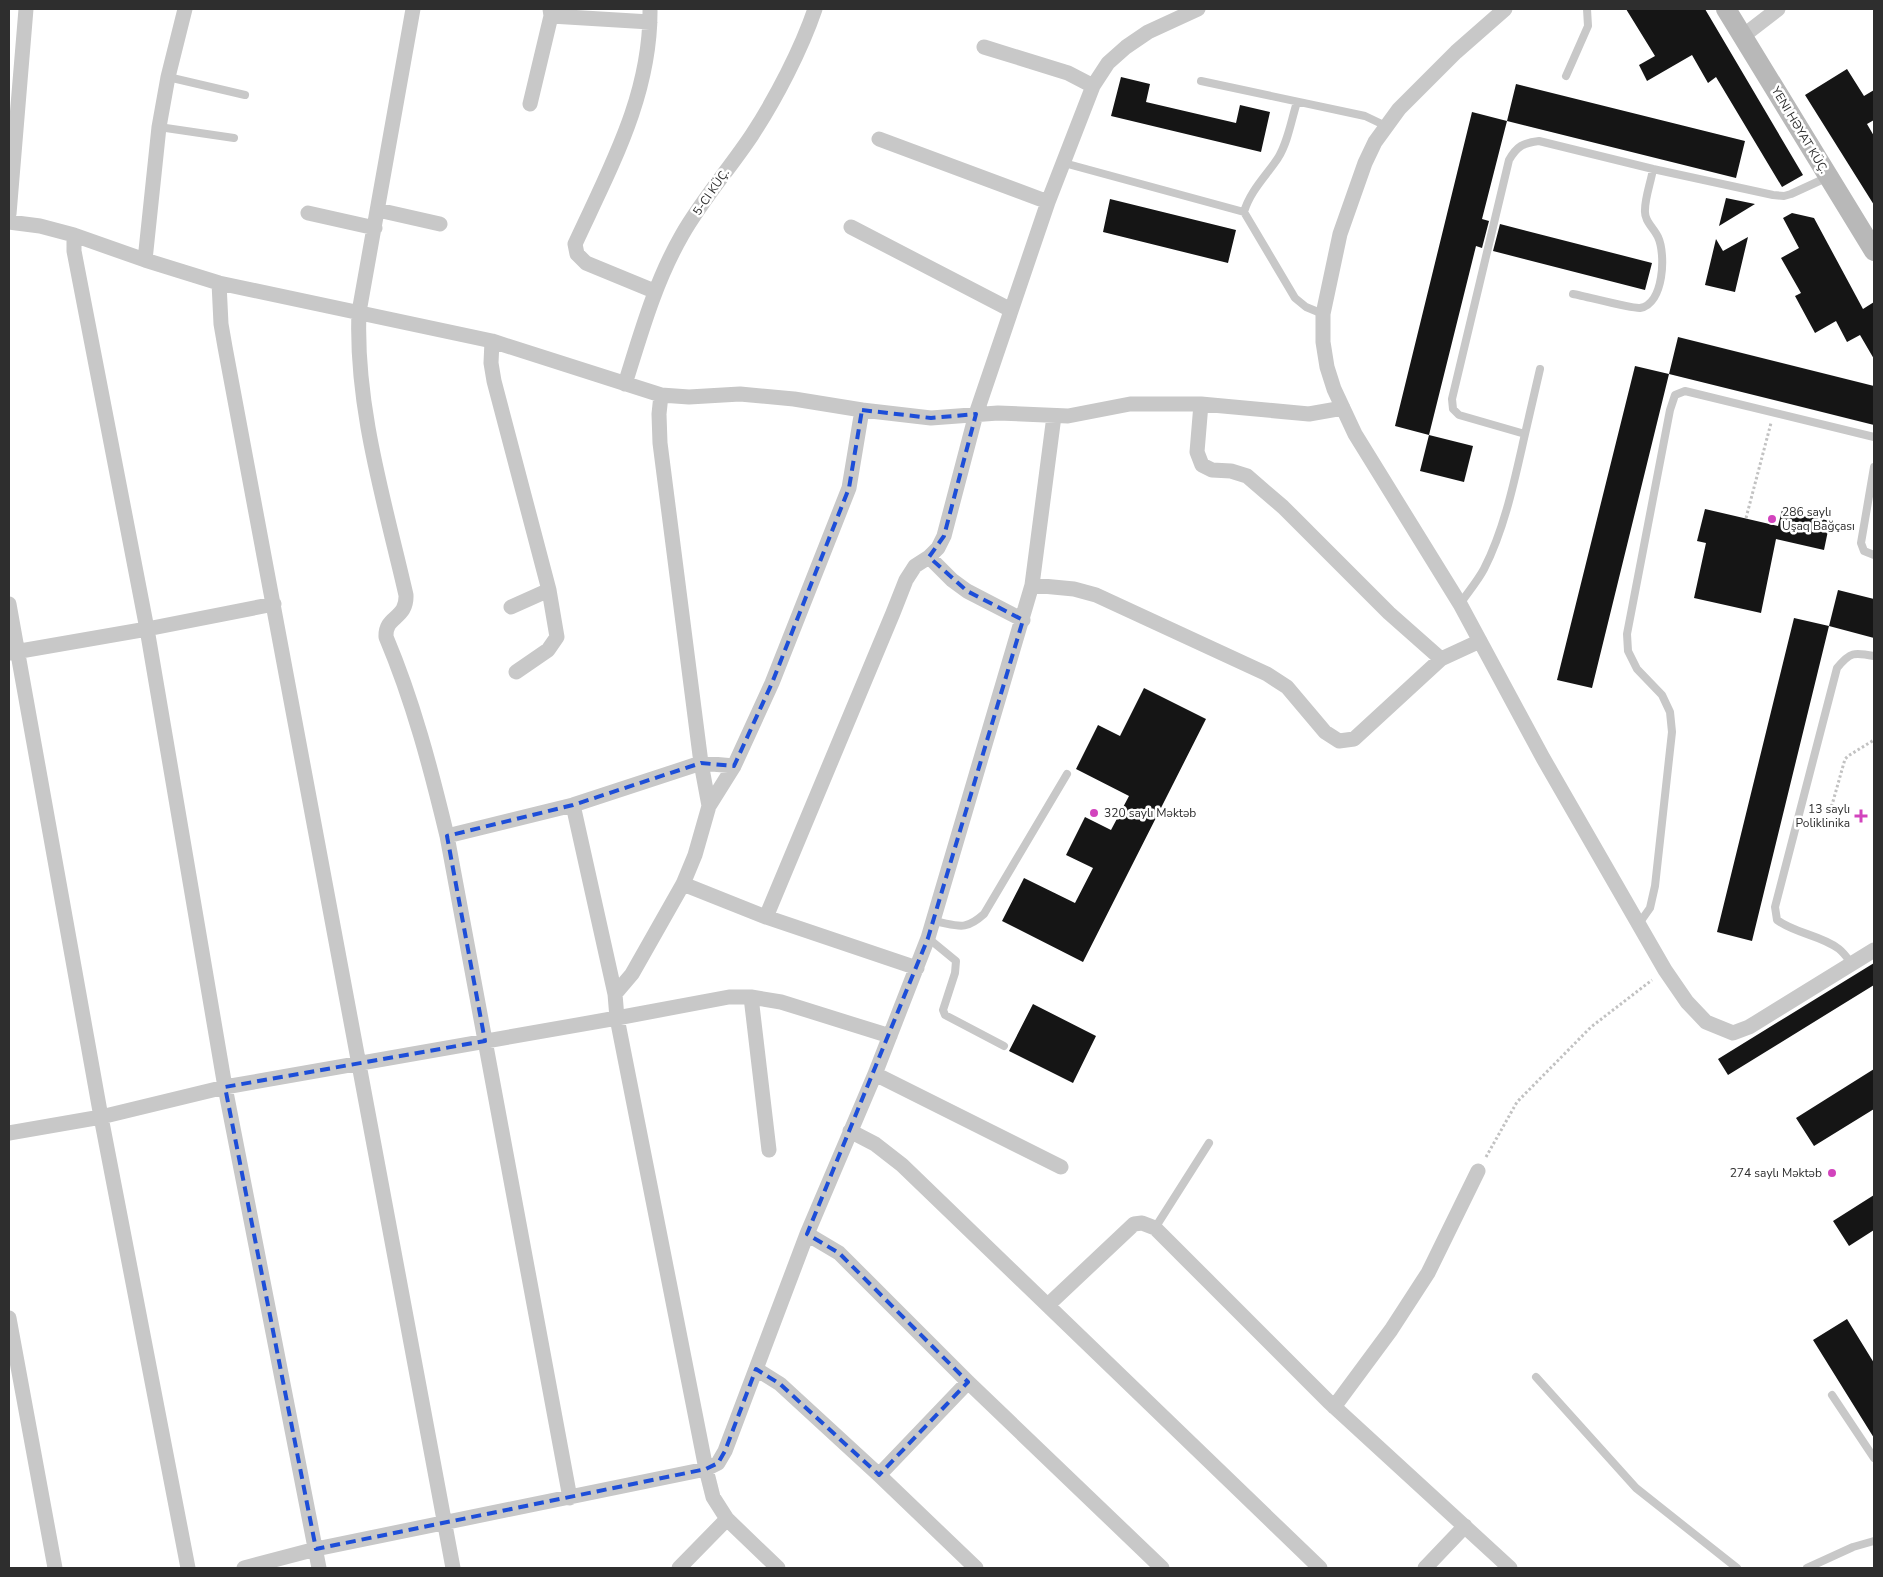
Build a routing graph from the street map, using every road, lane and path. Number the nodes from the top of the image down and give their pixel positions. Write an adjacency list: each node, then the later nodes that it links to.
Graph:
1 (26, 9): 32 (street)
2 (185, 9): 15 (street)
3 (413, 9): 29 (street)
4 (815, 9): 41 (street, 5-CI KÜÇ.)
5 (1198, 9): 17 (street)
6 (1505, 9): 21 (street)
7 (1588, 9): 14 (lane)
8 (1726, 9): 12 (street, YENI HƏYAT KÜÇ.)
9 (1778, 9): 12 (street)
10 (550, 13): 11 (street); 20 (street)
11 (650, 16): 41 (street)
12 (1743, 36): 27 (street, YENI HƏYAT KÜÇ.)
13 (984, 47): 17 (street)
14 (1566, 76)
15 (168, 77): 18 (lane); 22 (street)
16 (1201, 81): 19 (lane)
17 (1093, 86): 25 (street)
18 (245, 95)
19 (1297, 102): 21 (lane); 30 (lane)
20 (530, 104)
21 (1386, 126): 45 (street)
22 (159, 128): 23 (lane); 39 (street)
23 (234, 138)
24 (879, 139): 28 (street)
25 (1064, 163): 28 (street); 30 (lane)
26 (1653, 169): 27 (lane); 42 (lane); 56 (lane)
27 (1828, 177): 38 (street, YENI HƏYAT KÜÇ.)
28 (1048, 202): 43 (street)
29 (378, 210): 34 (street); 36 (street)
30 (1244, 212): 45 (lane)
31 (308, 213): 36 (street)
32 (9, 214)
33 (9, 222): 37 (street)
34 (440, 224)
35 (851, 227): 43 (street)
36 (375, 228): 44 (street)
37 (74, 235): 39 (street); 69 (street)
38 (1874, 251)
39 (145, 260): 40 (street)
40 (219, 283): 44 (street); 65 (street)
41 (654, 290): 48 (street, 5-CI KÜÇ.)
42 (1573, 294)
43 (1011, 310): 54 (street)
44 (359, 312): 46 (street); 82 (street)
45 (1322, 314): 51 (street)
46 (492, 341): 48 (street); 63 (street)
47 (1540, 369): 56 (lane)
48 (625, 384): 49 (street)
49 (661, 395): 52 (street); 76 (street)
50 (1201, 404): 51 (street); 55 (street); 73 (street)
51 (1343, 408): 66 (street)
52 (862, 410): 54 (street); 77 (street)
53 (1773, 412): 57 (lane); 59 (path); 86 (lane)
54 (976, 414): 55 (street); 61 (street)
55 (1054, 416): 62 (street)
56 (1525, 434): 66 (lane)
57 (1874, 437)
58 (1874, 467): 60 (lane)
59 (1746, 518)
60 (1874, 555)
61 (929, 557): 68 (street); 84 (street)
62 (1032, 585): 68 (street); 73 (street)
63 (549, 590): 67 (street); 74 (street)
64 (9, 604): 71 (street)
65 (274, 604): 69 (street); 98 (street)
66 (1460, 604): 70 (street)
67 (512, 606)
68 (1023, 620): 85 (street)
69 (147, 629): 71 (street); 100 (street)
70 (1480, 641): 73 (street); 86 (street)
71 (13, 652): 101 (street)
72 (1874, 656): 79 (lane)
73 (1441, 659)
74 (516, 672)
75 (1874, 740): 79 (path)
76 (701, 763): 77 (street); 80 (street); 81 (street)
77 (734, 766): 81 (street)
78 (1067, 774): 85 (lane)
79 (1802, 804): 89 (lane)
80 (573, 805): 82 (street); 92 (street)
81 (709, 806): 83 (street)
82 (447, 836): 96 (street)
83 (683, 884): 84 (street); 92 (street)
84 (766, 917): 90 (street)
85 (933, 920): 87 (street)
86 (1638, 925): 91 (street)
87 (928, 938): 90 (street); 97 (lane)
88 (1874, 950): 89 (street)
89 (1852, 964): 91 (street)
90 (917, 968): 95 (street)
91 (1665, 970): 107 (path)
92 (615, 994): 94 (street)
93 (751, 997): 94 (street); 95 (street); 105 (street)
94 (617, 1018): 96 (street); 118 (street)
95 (890, 1036): 99 (street)
96 (485, 1041): 98 (street); 120 (street)
97 (1004, 1046)
98 (359, 1064): 100 (street); 122 (street)
99 (875, 1074): 102 (street); 106 (street)
100 (225, 1087): 101 (street); 125 (street)
101 (101, 1117): 103 (street); 127 (street)
102 (850, 1131): 109 (street); 110 (street)
103 (9, 1133)
104 (1209, 1143): 108 (lane)
105 (769, 1150)
106 (1061, 1167)
107 (1478, 1171): 116 (street)
108 (1155, 1228): 110 (street); 116 (street)
109 (807, 1234): 112 (street); 114 (street)
110 (1048, 1305): 135 (street)
111 (9, 1318): 126 (street)
112 (756, 1369): 118 (street); 119 (street)
113 (1536, 1377): 138 (lane)
114 (968, 1382): 119 (street); 134 (street)
115 (1832, 1395): 117 (lane)
116 (1334, 1408): 123 (street)
117 (1874, 1458)
118 (706, 1469): 120 (street); 121 (street)
119 (879, 1476): 133 (street)
120 (570, 1498): 122 (street)
121 (727, 1519): 131 (street); 132 (street)
122 (445, 1523): 125 (street); 130 (street)
123 (1465, 1526): 136 (street); 137 (street)
124 (1874, 1541): 139 (lane)
125 (316, 1549): 128 (street); 129 (street)
126 (55, 1568)
127 (188, 1568)
128 (244, 1568)
129 (319, 1568)
130 (453, 1568)
131 (679, 1568)
132 (778, 1568)
133 (976, 1568)
134 (1162, 1568)
135 (1320, 1568)
136 (1425, 1568)
137 (1510, 1568)
138 (1737, 1568)
139 (1807, 1568)

